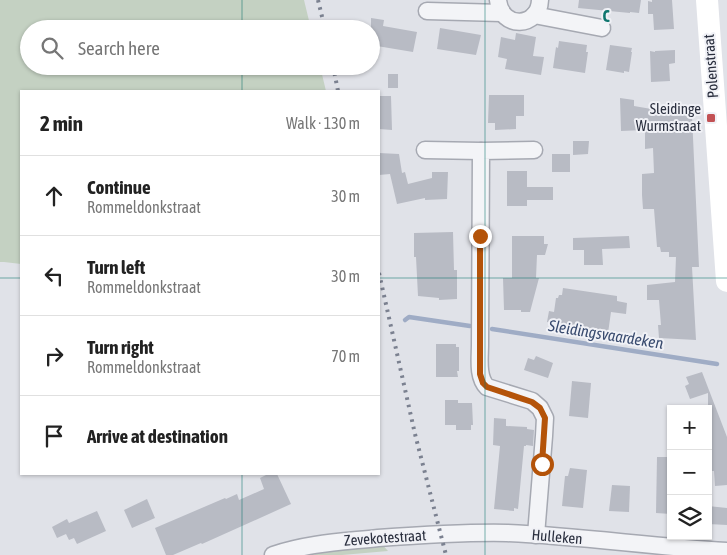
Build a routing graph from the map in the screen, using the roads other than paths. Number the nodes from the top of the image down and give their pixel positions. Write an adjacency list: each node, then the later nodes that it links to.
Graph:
1 (707, 0): 9 (main road, Polenstraat)
2 (500, 6): 3 (street); 4 (street)
3 (537, 8): 5 (street)
4 (427, 11)
5 (602, 28)
6 (426, 150): 8 (street)
7 (534, 150): 8 (street)
8 (481, 151): 11 (street)
9 (727, 281)
10 (440, 534): 11 (street, Hulleken); 14 (street, Zevekotestraat)
11 (536, 535): 12 (street, Hulleken)
12 (674, 551): 13 (street, Hulleken)
13 (727, 552)
14 (273, 555)

